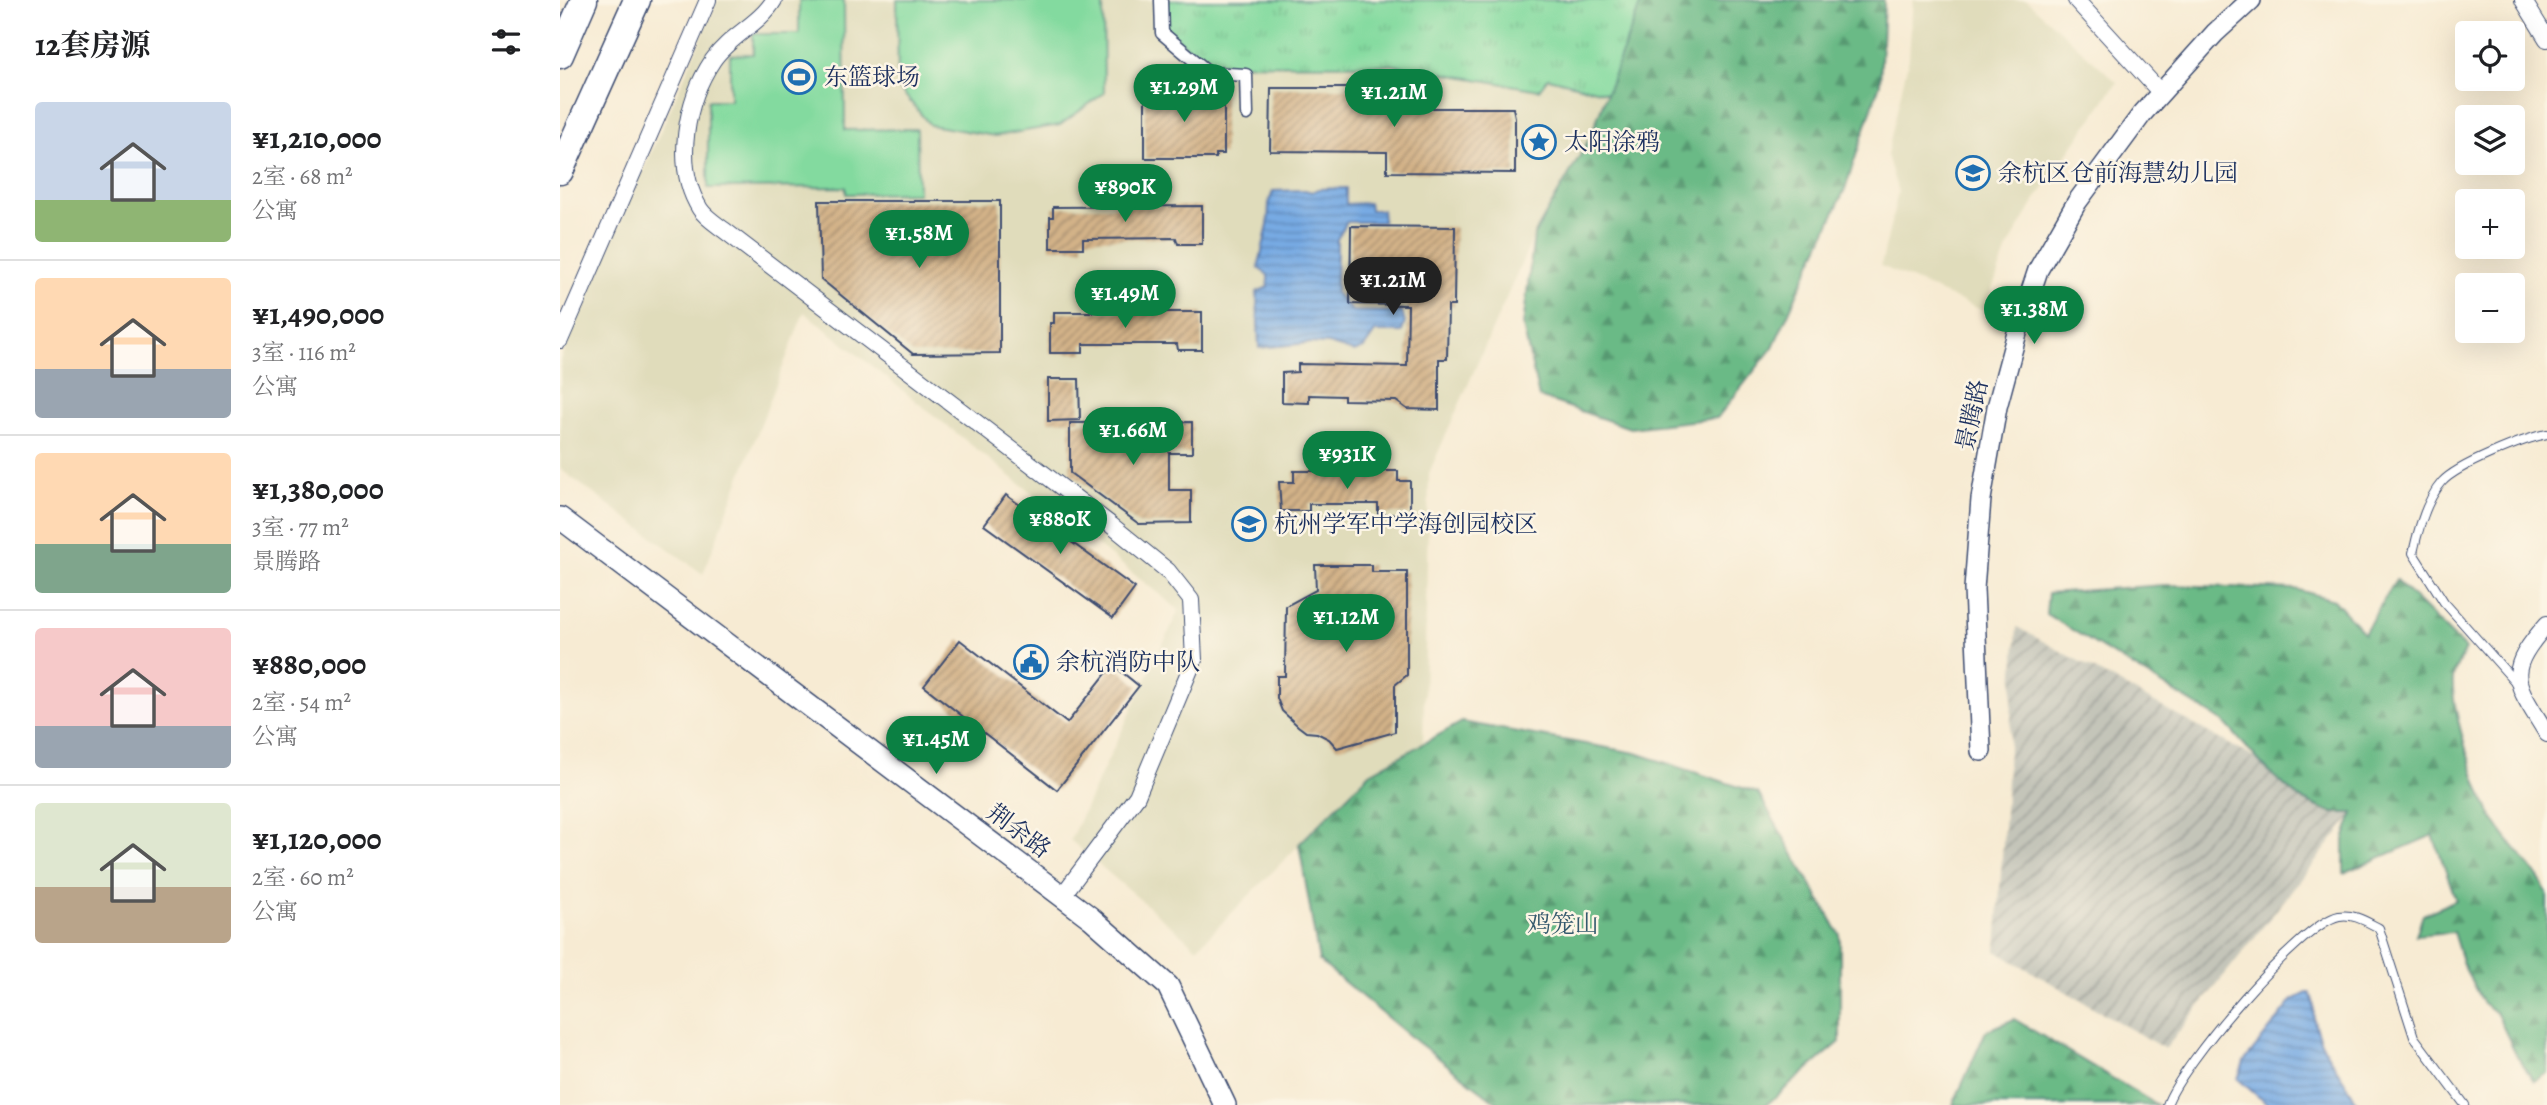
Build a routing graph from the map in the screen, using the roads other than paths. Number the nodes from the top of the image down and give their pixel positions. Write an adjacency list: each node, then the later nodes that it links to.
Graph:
1 (584, 0): 10 (highway)
2 (637, 0): 13 (highway)
3 (708, 0): 14 (street)
4 (774, 0): 21 (street)
5 (1161, 0): 12 (street)
6 (2076, 0): 11 (street)
7 (2251, 0): 11 (street, 景腾路)
8 (2523, 0): 9 (street)
9 (2547, 39)
10 (560, 55)
11 (2161, 93): 20 (street, 景腾路)
12 (1247, 114)
13 (560, 171)
14 (560, 340)
15 (2547, 434): 18 (lane)
16 (560, 518): 21 (main road, 荆余路)
17 (2547, 624): 18 (street)
18 (2519, 687): 19 (street)
19 (2547, 734)
20 (1981, 751)
21 (1062, 896): 22 (main road, 荆余路)
22 (1225, 1105)
23 (2167, 1105): 24 (lane)
24 (2465, 1105)

